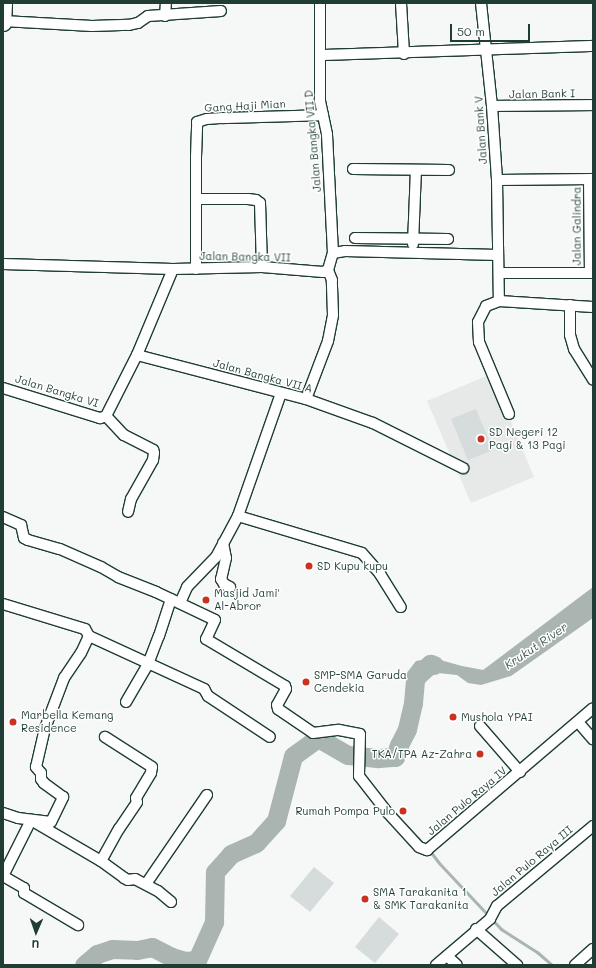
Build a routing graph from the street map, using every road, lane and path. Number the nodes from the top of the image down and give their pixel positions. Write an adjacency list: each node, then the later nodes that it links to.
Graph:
1 (4, 3): 8 (street)
2 (166, 3): 7 (street)
3 (320, 3): 12 (street, Jalan Bangka VII D)
4 (401, 3): 11 (street)
5 (481, 3): 10 (street, Jalan Bank V)
6 (221, 11): 7 (street)
7 (165, 16): 8 (street)
8 (3, 22)
9 (593, 46): 10 (street)
10 (486, 50): 11 (street); 14 (street, Jalan Bank V)
11 (404, 54): 12 (street)
12 (321, 55): 15 (street, Jalan Bangka VII D)
13 (593, 105): 14 (street, Jalan Bank I)
14 (492, 106): 20 (street, Jalan Bank V)
15 (322, 115): 21 (street, Gang Haji Mian); 26 (street, Jalan Bangka VII D)
16 (353, 169): 17 (street)
17 (416, 170): 18 (street); 23 (street)
18 (449, 170)
19 (591, 179): 20 (street, Jalan Galindra); 34 (street, Jalan Galindra)
20 (497, 180): 27 (street, Jalan Bank V)
21 (196, 198): 29 (street); 31 (street)
22 (354, 238): 23 (street)
23 (413, 238): 24 (street); 25 (street)
24 (448, 239)
25 (413, 252): 26 (street); 27 (street)
26 (333, 253): 32 (street)
27 (498, 258): 33 (street, Jalan Bank V)
28 (3, 264): 30 (street, Jalan Bangka VII)
29 (262, 267): 31 (street, Jalan Bangka VII); 32 (street, Jalan Bangka VII)
30 (173, 269): 31 (street, Jalan Bangka VII); 38 (street)
31 (196, 269)
32 (328, 270): 42 (street)
33 (500, 273): 34 (street); 35 (street, Jalan Bank V)
34 (591, 273)
35 (499, 301): 36 (street); 43 (street)
36 (570, 305): 37 (street); 39 (street)
37 (593, 307)
38 (138, 355): 41 (street, Jalan Bangka VII A); 44 (street, Jalan Bangka VI)
39 (593, 380)
40 (3, 388): 44 (street, Jalan Bangka VI)
41 (282, 393): 42 (street, Jalan Bangka VII A); 47 (street)
42 (306, 399): 45 (street, Jalan Bangka VII A)
43 (509, 414)
44 (106, 416): 46 (street)
45 (463, 468)
46 (128, 512)
47 (238, 516): 49 (street); 53 (street)
48 (3, 518): 51 (street)
49 (223, 543): 50 (street); 51 (street)
50 (230, 587)
51 (175, 601): 55 (street); 63 (street, Jalan Pulo Raya IV)
52 (3, 604): 54 (street)
53 (401, 607)
54 (90, 636): 55 (street); 66 (street)
55 (148, 664): 56 (street); 61 (street)
56 (126, 702)
57 (593, 708): 58 (street, Jalan Pulo Raya IV)
58 (578, 722): 62 (street); 63 (street, Jalan Pulo Raya IV)
59 (480, 726): 63 (street)
60 (105, 737): 68 (street)
61 (270, 737)
62 (593, 739)
63 (520, 772)
64 (207, 795): 70 (street)
65 (3, 813): 66 (street)
66 (31, 820): 68 (street); 69 (street)
67 (593, 826): 73 (street, Jalan Pulo Raya III)
68 (101, 860): 70 (street)
69 (3, 876): 72 (street)
70 (146, 884): 71 (street)
71 (171, 902)
72 (78, 925)
73 (476, 929): 75 (street, Jalan Pulo Raya III); 78 (street)
74 (593, 949): 79 (street)
75 (447, 956): 76 (street, Jalan Pulo Raya III); 77 (street)
76 (436, 965)
77 (457, 965)
78 (517, 965)
79 (575, 965)

